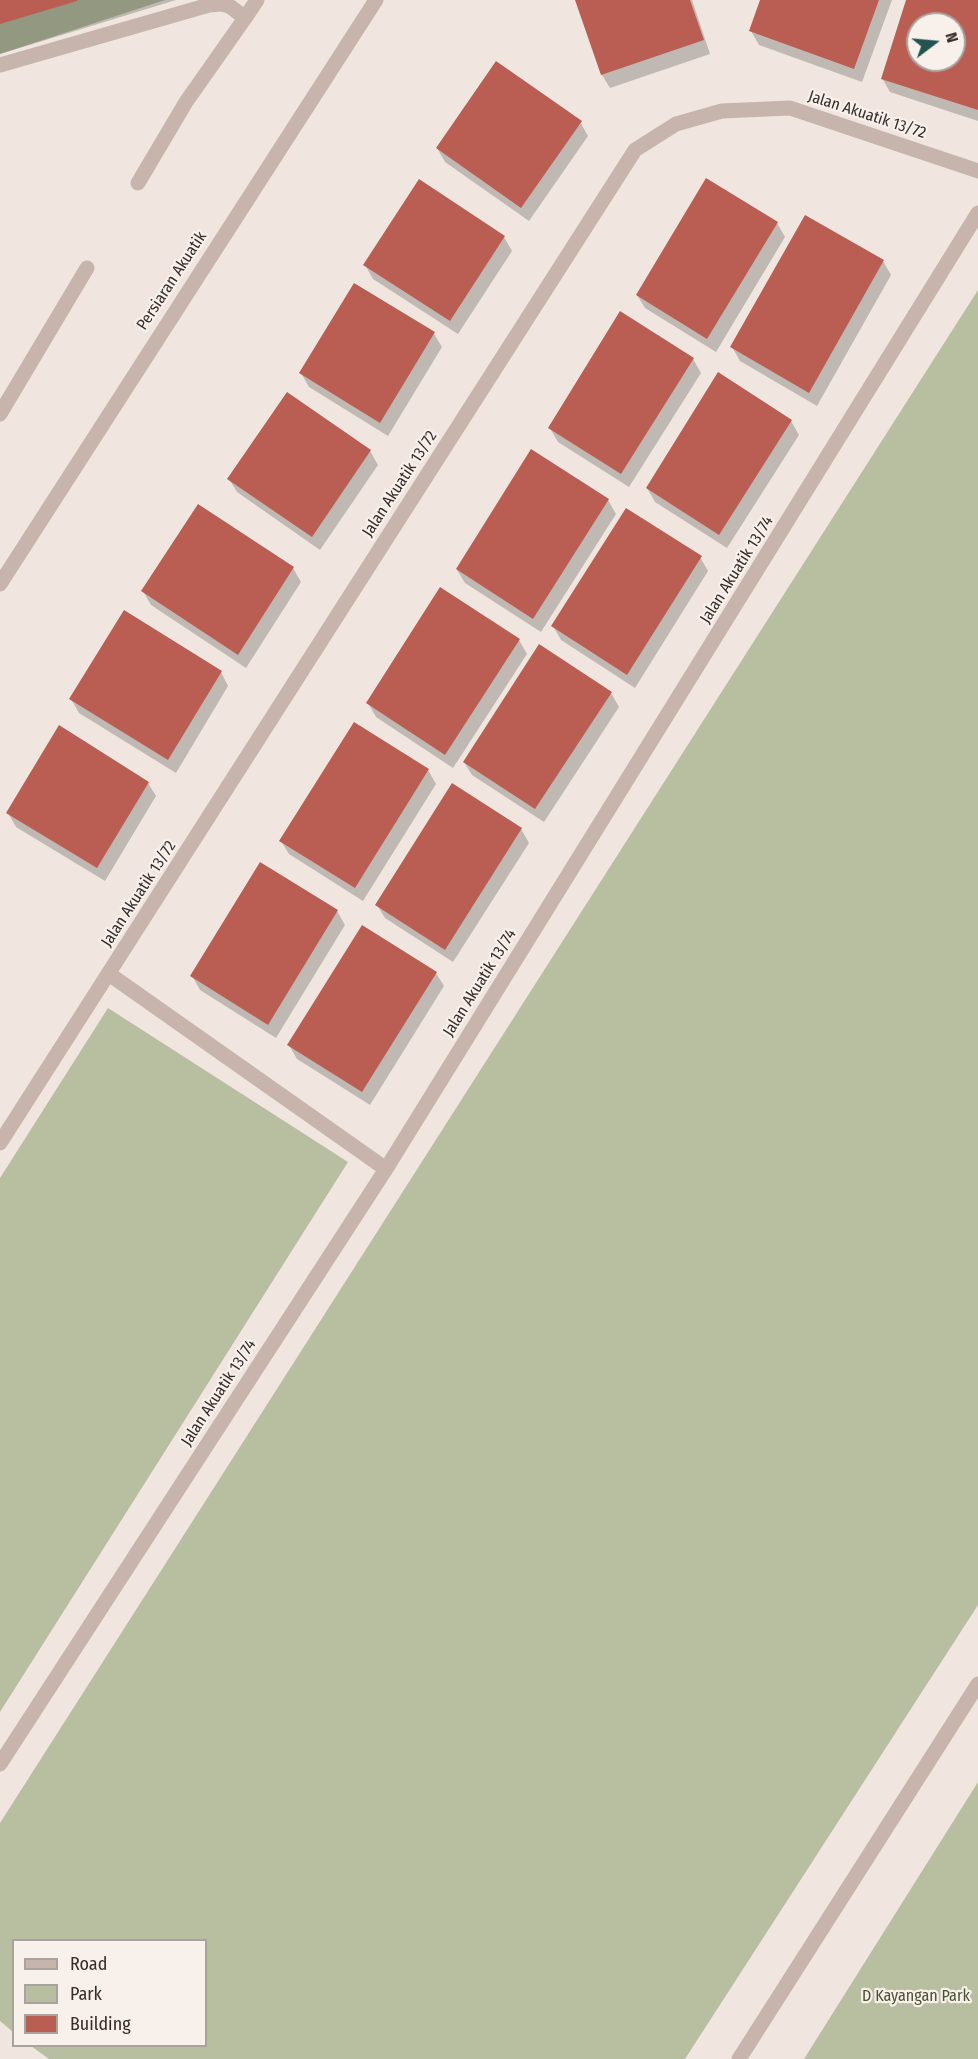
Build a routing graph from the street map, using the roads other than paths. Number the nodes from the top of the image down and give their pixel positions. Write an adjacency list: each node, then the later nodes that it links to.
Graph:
1 (257, 0): 3 (street)
2 (376, 0): 10 (street, Persiaran Akuatik)
3 (245, 18): 4 (street); 6 (street)
4 (0, 65)
5 (978, 171): 11 (street, Jalan Akuatik 13/72)
6 (138, 183)
7 (978, 213): 13 (street, Jalan Akuatik 13/74)
8 (87, 268): 9 (street)
9 (0, 414)
10 (0, 584)
11 (109, 974): 12 (street, Jalan Akuatik 13/72); 13 (street)
12 (0, 1143)
13 (386, 1169): 15 (street, Jalan Akuatik 13/74)
14 (978, 1684): 16 (street)
15 (0, 1764)
16 (739, 2059)

